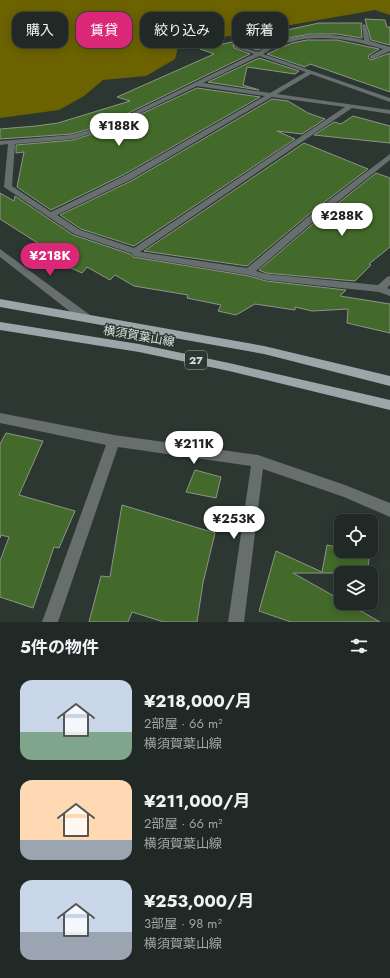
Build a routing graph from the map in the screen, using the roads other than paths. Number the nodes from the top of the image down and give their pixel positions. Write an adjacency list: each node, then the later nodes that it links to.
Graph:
1 (364, 25): 2 (street)
2 (367, 42): 4 (street); 5 (street)
3 (242, 48): 5 (street)
4 (389, 49): 6 (street)
5 (259, 54): 7 (street); 8 (street)
6 (372, 57)
7 (309, 73): 9 (street); 10 (street)
8 (194, 84): 9 (street); 13 (street)
9 (271, 95): 11 (street); 16 (street)
10 (390, 100)
11 (351, 106): 12 (street); 18 (street)
12 (390, 112)
13 (12, 142): 14 (street); 16 (street)
14 (0, 143)
15 (390, 156): 19 (street)
16 (51, 215): 18 (street)
17 (0, 252): 24 (street)
18 (135, 252): 19 (street)
19 (249, 272): 21 (street)
20 (390, 279): 21 (street)
21 (380, 289): 22 (street)
22 (390, 293)
23 (0, 303): 24 (main road, 横須賀葉山線 / 27)
24 (86, 318): 26 (main road, 横須賀葉山線 / 27)
25 (0, 326): 27 (main road, 横須賀葉山線 / 27)
26 (390, 381)
27 (390, 405)
28 (0, 418): 29 (street)
29 (114, 441): 30 (street); 32 (street)
30 (258, 461): 31 (street); 33 (street)
31 (390, 510)
32 (50, 622)
33 (236, 622)

